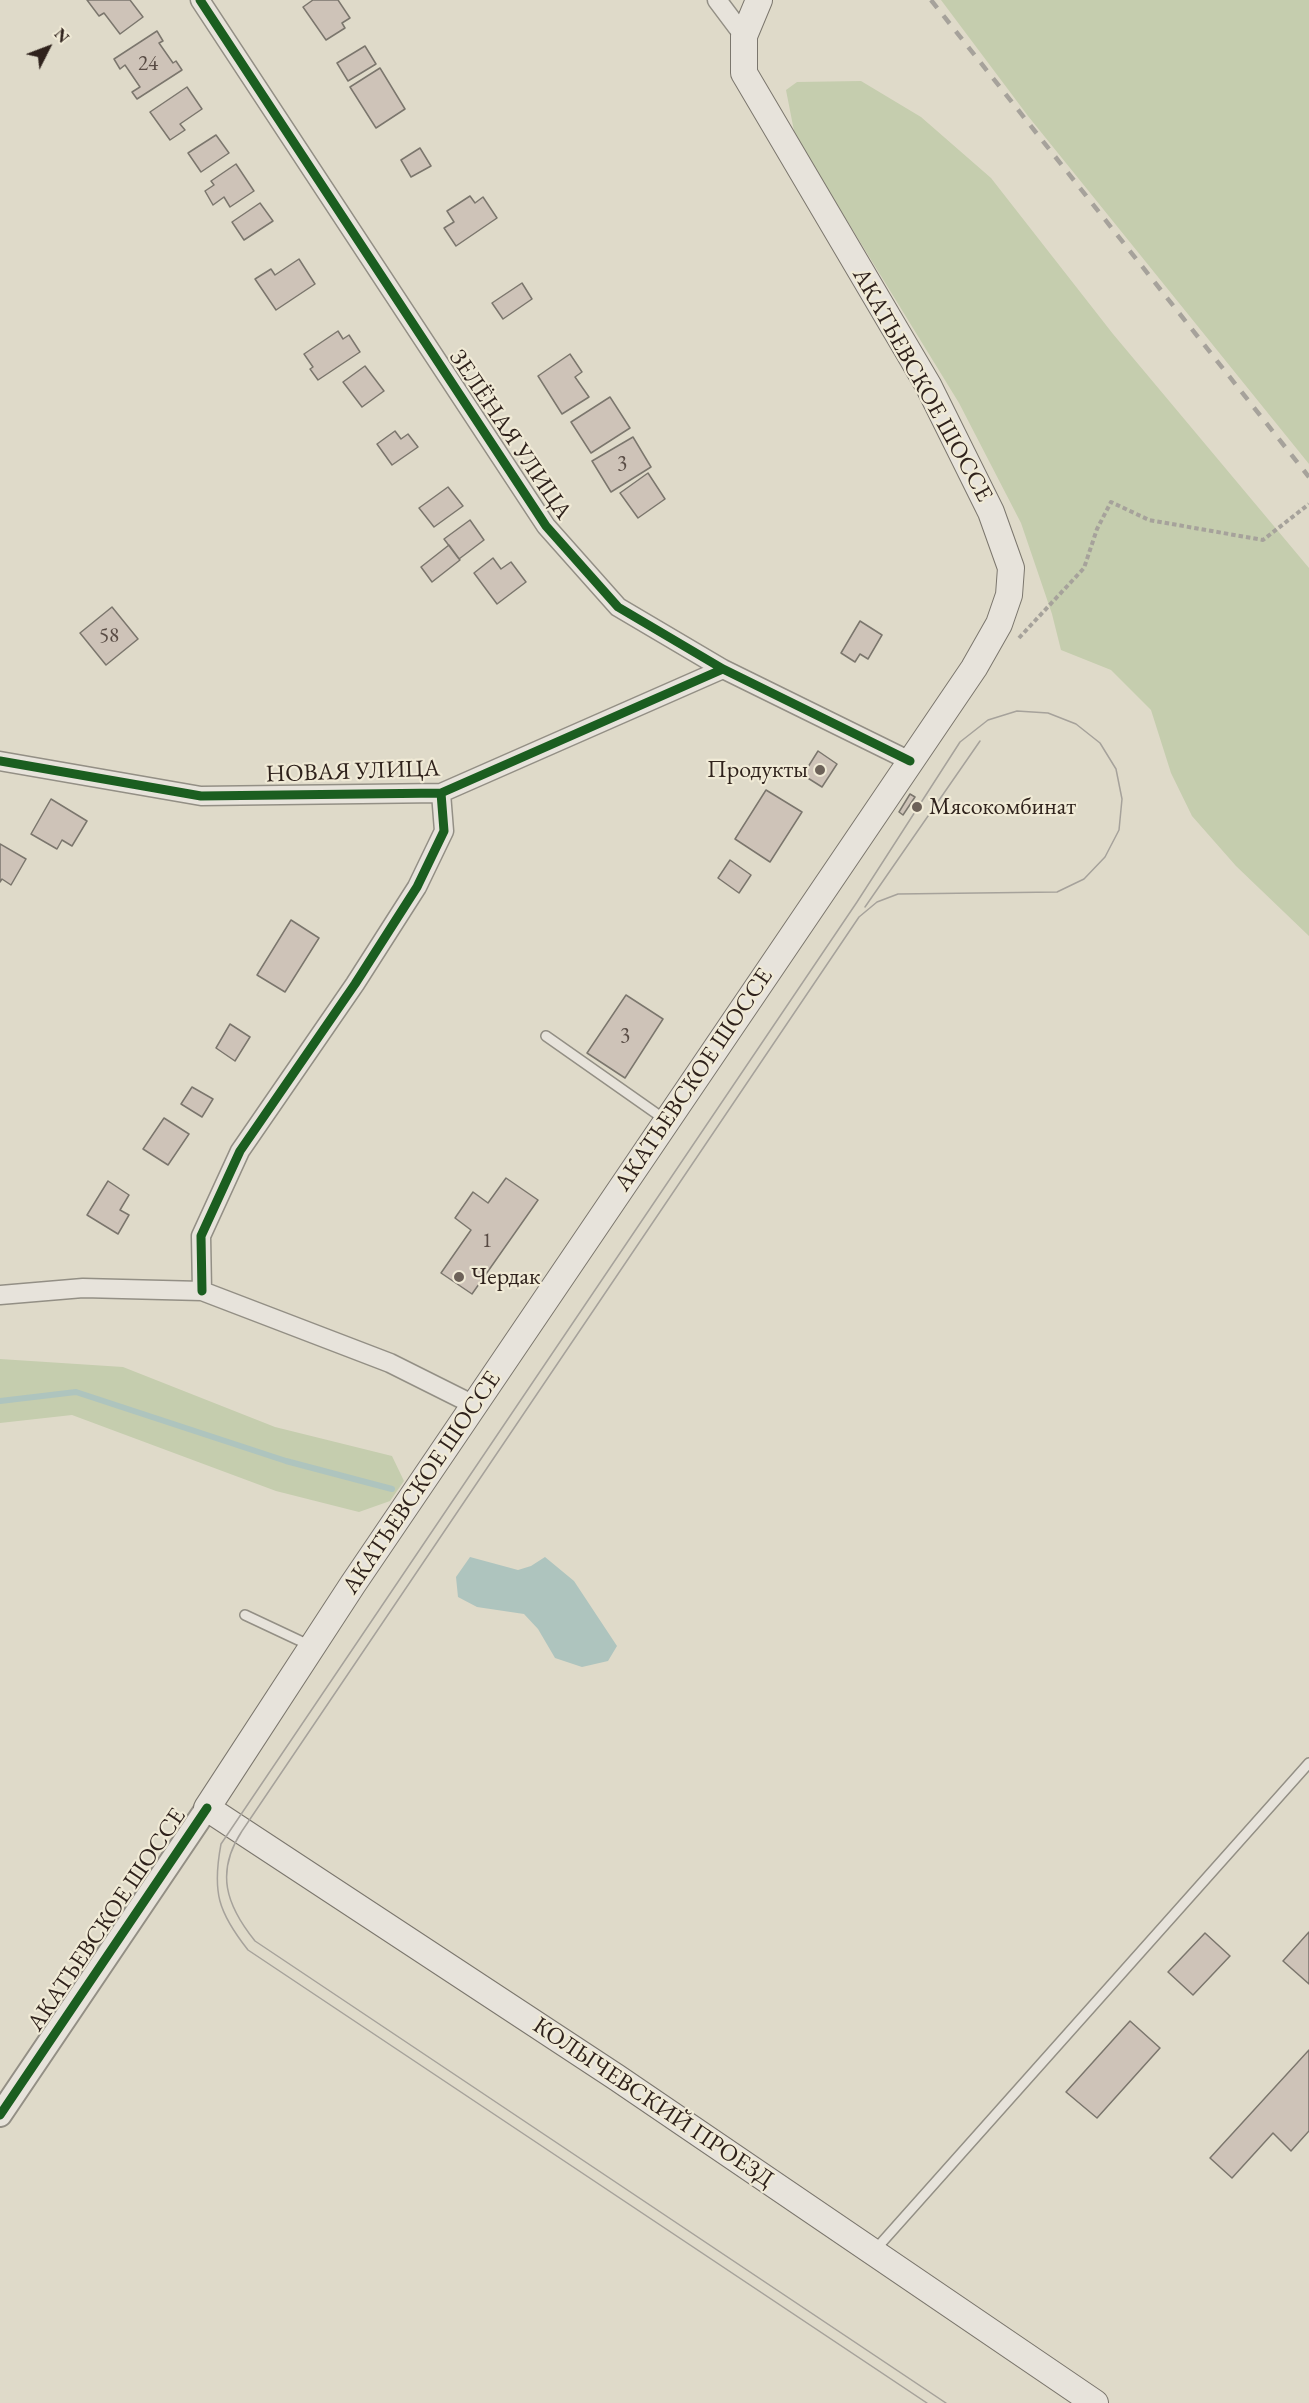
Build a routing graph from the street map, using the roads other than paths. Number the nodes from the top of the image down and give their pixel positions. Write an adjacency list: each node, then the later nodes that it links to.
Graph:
1 (200, 0): 5 (street, ЗЕЛЁНАЯ УЛИЦА)
2 (717, 0): 4 (street)
3 (759, 0): 4 (main road, АКАТЬЕВСКОЕ ШОССЕ)
4 (744, 36): 7 (main road, АКАТЬЕВСКОЕ ШОССЕ)
5 (723, 669): 7 (street, ЗЕЛЁНАЯ УЛИЦА); 8 (street, НОВАЯ УЛИЦА)
6 (0, 760): 8 (street, НОВАЯ УЛИЦА)
7 (910, 761): 10 (main road, АКАТЬЕВСКОЕ ШОССЕ)
8 (441, 793): 11 (street)
9 (546, 1036): 10 (lane)
10 (667, 1121): 13 (main road, АКАТЬЕВСКОЕ ШОССЕ)
11 (202, 1291): 12 (street); 13 (street)
12 (0, 1295)
13 (476, 1406): 15 (main road, АКАТЬЕВСКОЕ ШОССЕ)
14 (245, 1615): 15 (lane)
15 (312, 1647): 17 (main road, АКАТЬЕВСКОЕ ШОССЕ)
16 (1309, 1763): 19 (lane)
17 (207, 1808): 18 (street, АКАТЬЕВСКОЕ ШОССЕ); 19 (main road, КОЛЫЧЕВСКИЙ ПРОЕЗД)
18 (0, 2115)
19 (873, 2252): 20 (main road, КОЛЫЧЕВСКИЙ ПРОЕЗД)
20 (1095, 2403)

